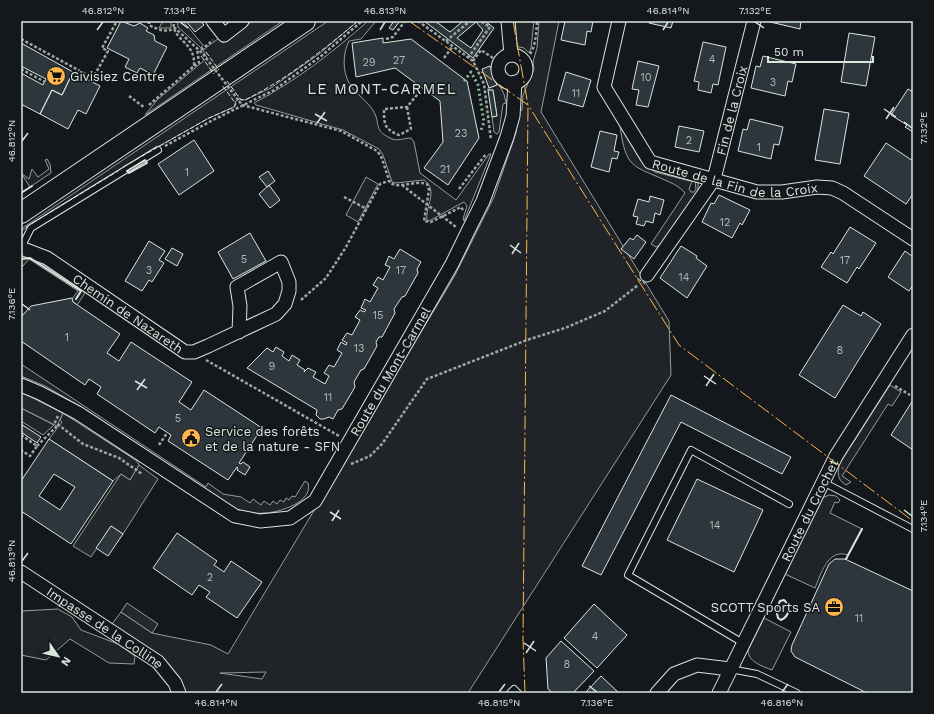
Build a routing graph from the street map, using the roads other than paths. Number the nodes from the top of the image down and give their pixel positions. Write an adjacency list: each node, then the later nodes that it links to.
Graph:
1 (213, 21): 2 (street)
2 (242, 21)
3 (305, 21): 11 (main road)
4 (508, 21): 7 (street)
5 (619, 21): 10 (street, Route de la Fin de la Croix)
6 (754, 21): 10 (street, Fin de la Croix)
7 (505, 58): 8 (street); 8 (street)
8 (514, 82): 17 (street, Route du Mont-Carmel)
9 (158, 150): 13 (lane)
10 (714, 179): 12 (street, Route de la Fin de la Croix); 14 (street, Fin de la Croix)
11 (21, 213)
12 (913, 238)
13 (21, 248): 15 (street, Chemin de Nazareth)
14 (646, 275)
15 (238, 332): 15 (street, Chemin de Nazareth)
16 (913, 335): 18 (street, Route du Crochet)
17 (21, 385)
18 (823, 482): 20 (lane); 22 (street, Route du Crochet)
19 (789, 504): 22 (lane)
20 (913, 529)
21 (21, 572): 24 (street, Impasse de la Colline)
22 (743, 643): 23 (street, Route du Crochet)
23 (730, 669): 27 (street); 28 (street, Route du Crochet); 29 (lane)
24 (179, 693)
25 (510, 693): 26 (lane)
26 (518, 693)
27 (657, 693)
28 (719, 693)
29 (797, 693)

